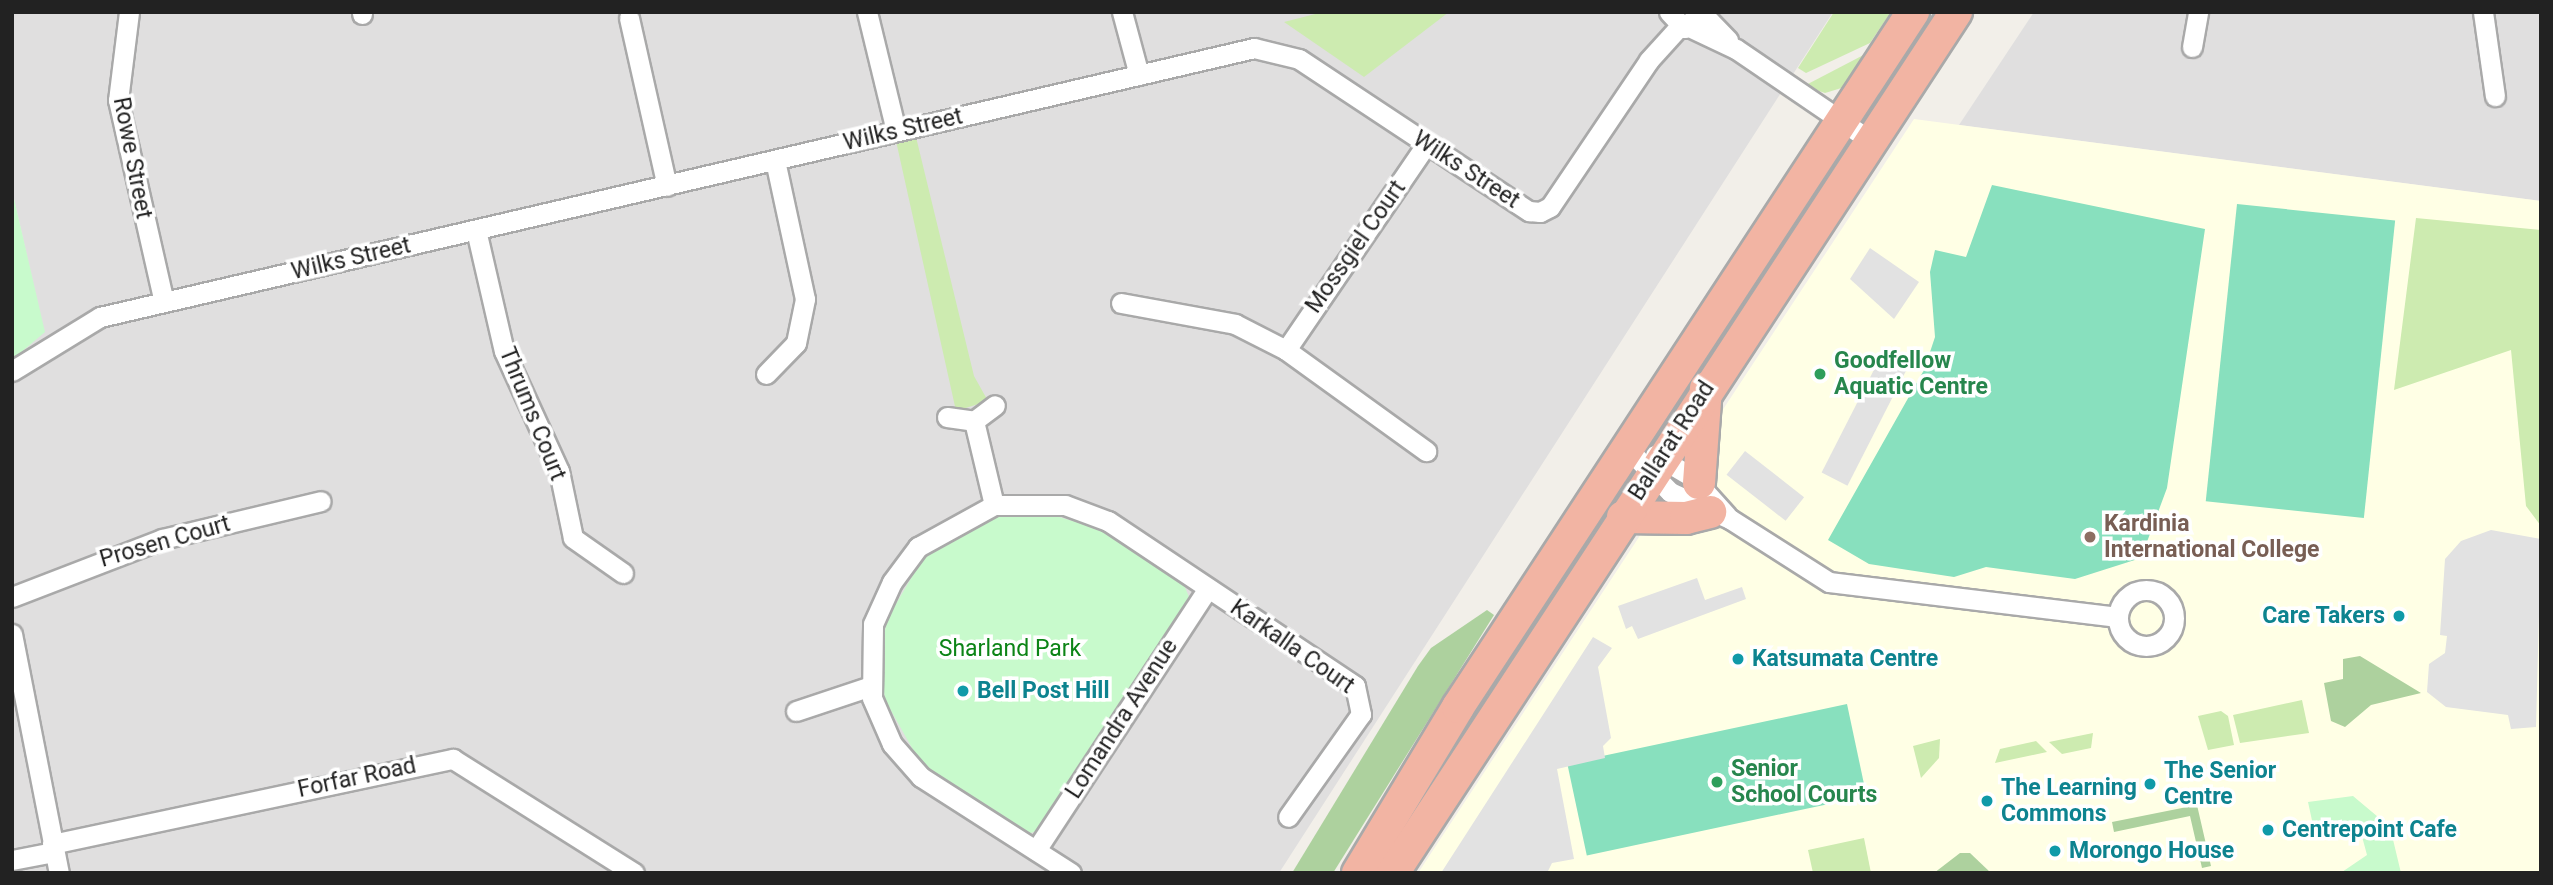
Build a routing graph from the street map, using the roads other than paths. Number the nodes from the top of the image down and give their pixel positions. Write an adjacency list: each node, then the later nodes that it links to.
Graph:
1 (129, 12): 20 (street, Rowe Street)
2 (867, 12): 14 (street)
3 (1122, 12): 11 (street)
4 (1913, 12): 13 (highway, Ballarat Road)
5 (1956, 12): 15 (highway, Ballarat Road)
6 (2198, 12): 10 (street)
7 (2483, 12): 12 (street)
8 (629, 18): 18 (street)
9 (1681, 19): 13 (street); 16 (street, Wilks Street)
10 (2192, 47)
11 (1139, 75): 14 (street, Wilks Street); 16 (street, Wilks Street)
12 (2495, 96)
13 (1841, 121): 15 (street); 29 (highway, Ballarat Road)
14 (896, 131): 17 (street, Wilks Street)
15 (1871, 141): 25 (highway, Ballarat Road)
16 (1426, 145): 22 (street, Mossgiel Court)
17 (775, 160): 18 (street, Wilks Street); 24 (street)
18 (667, 186): 19 (street, Wilks Street)
19 (476, 230): 20 (street, Wilks Street); 36 (street, Thrums Court)
20 (164, 302): 23 (street, Wilks Street)
21 (1121, 303): 22 (street)
22 (1286, 350): 30 (street)
23 (12, 371)
24 (766, 374)
25 (1706, 386): 31 (highway, Ballarat Road); 34 (highway)
26 (995, 405): 28 (street)
27 (947, 417): 28 (street)
28 (974, 421): 33 (street)
29 (1626, 447): 31 (street); 50 (highway, Ballarat Road)
30 (1426, 451)
31 (1656, 466): 34 (street); 34 (street); 35 (highway, Ballarat Road)
32 (321, 501): 38 (street, Prosen Court)
33 (994, 505): 37 (street, Karkalla Court); 41 (street)
34 (1713, 505): 35 (highway); 39 (street)
35 (1623, 517): 51 (highway, Ballarat Road)
36 (623, 573)
37 (1208, 588): 43 (street, Karkalla Court); 45 (street, Lomandra Avenue)
38 (12, 597)
39 (2118, 617)
40 (13, 646): 44 (street)
41 (872, 686): 42 (street); 45 (street)
42 (796, 711)
43 (1288, 817)
44 (53, 848): 46 (street, Forfar Road); 47 (street); 48 (street, Forfar Road)
45 (1036, 850): 49 (street)
46 (12, 860)
47 (59, 873)
48 (634, 873)
49 (1071, 873)
50 (1358, 873)
51 (1393, 873)

